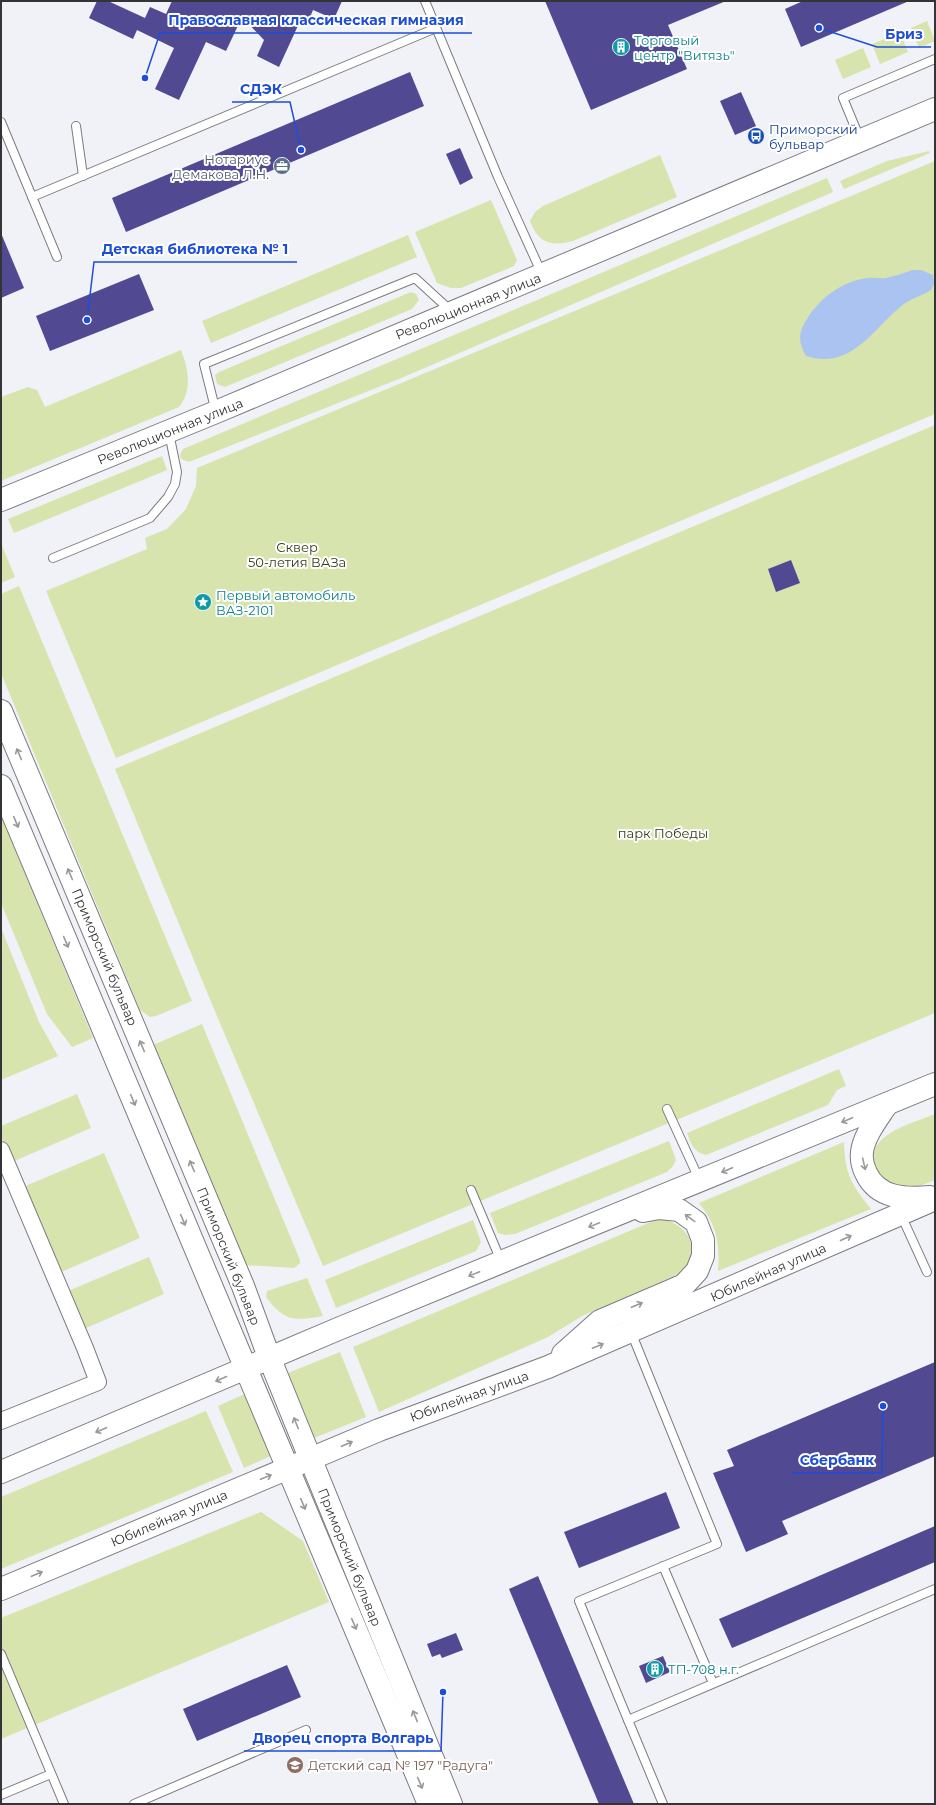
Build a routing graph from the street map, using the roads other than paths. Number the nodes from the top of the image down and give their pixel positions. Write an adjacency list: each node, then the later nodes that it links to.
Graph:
1 (425, 1): 2 (lane)
2 (436, 28): 8 (lane); 11 (lane)
3 (935, 59): 7 (lane)
4 (935, 109): 7 (main road, Революционная улица)
5 (1, 122): 9 (lane)
6 (76, 126): 8 (lane)
7 (861, 141): 11 (main road, Революционная улица)
8 (83, 176): 9 (lane)
9 (32, 197): 10 (lane)
10 (57, 257)
11 (542, 275): 12 (main road, Революционная улица)
12 (452, 312): 13 (main road, Революционная улица); 13 (lane)
13 (216, 412): 14 (main road, Революционная улица)
14 (168, 431): 15 (main road, Революционная улица); 16 (lane)
15 (1, 500)
16 (53, 558)
17 (1, 711): 31 (main road, Приморский бульвар, one-way to 17)
18 (1, 786): 33 (main road, one-way to 33)
19 (935, 1084): 20 (main road)
20 (888, 1104): 23 (main road, one-way to 23); 25 (main road, one-way to 25)
21 (667, 1109): 23 (lane)
22 (1, 1150): 34 (street)
23 (700, 1182): 26 (main road)
24 (471, 1190): 28 (lane)
25 (935, 1198): 27 (main road, Юбилейная улица)
26 (621, 1214): 28 (main road, one-way to 28); 32 (main road, one-way to 26)
27 (901, 1214): 29 (lane); 30 (main road, Юбилейная улица, one-way to 27)
28 (502, 1262): 31 (main road, one-way to 31)
29 (927, 1272)
30 (632, 1332): 32 (main road, Юбилейная улица, one-way to 30); 38 (lane)
31 (270, 1357): 33 (main road); 35 (main road, Приморский бульвар, one-way to 31)
32 (548, 1367): 35 (main road, Юбилейная улица, one-way to 32)
33 (246, 1368): 36 (main road); 37 (main road, one-way to 37)
34 (1, 1421)
35 (311, 1459): 36 (main road, Юбилейная улица); 50 (main road, Приморский бульвар, one-way to 35)
36 (288, 1468): 39 (main road, Юбилейная улица, one-way to 36); 49 (main road, one-way to 49)
37 (1, 1472)
38 (663, 1566): 42 (lane); 43 (lane)
39 (1, 1589)
40 (935, 1589): 42 (lane)
41 (1, 1654): 45 (lane)
42 (713, 1683): 43 (lane)
43 (628, 1720): 51 (lane)
44 (306, 1730): 48 (lane)
45 (51, 1774): 46 (lane); 47 (lane)
46 (1, 1796)
47 (64, 1804)
48 (134, 1804)
49 (429, 1804)
50 (451, 1804)
51 (663, 1804)

